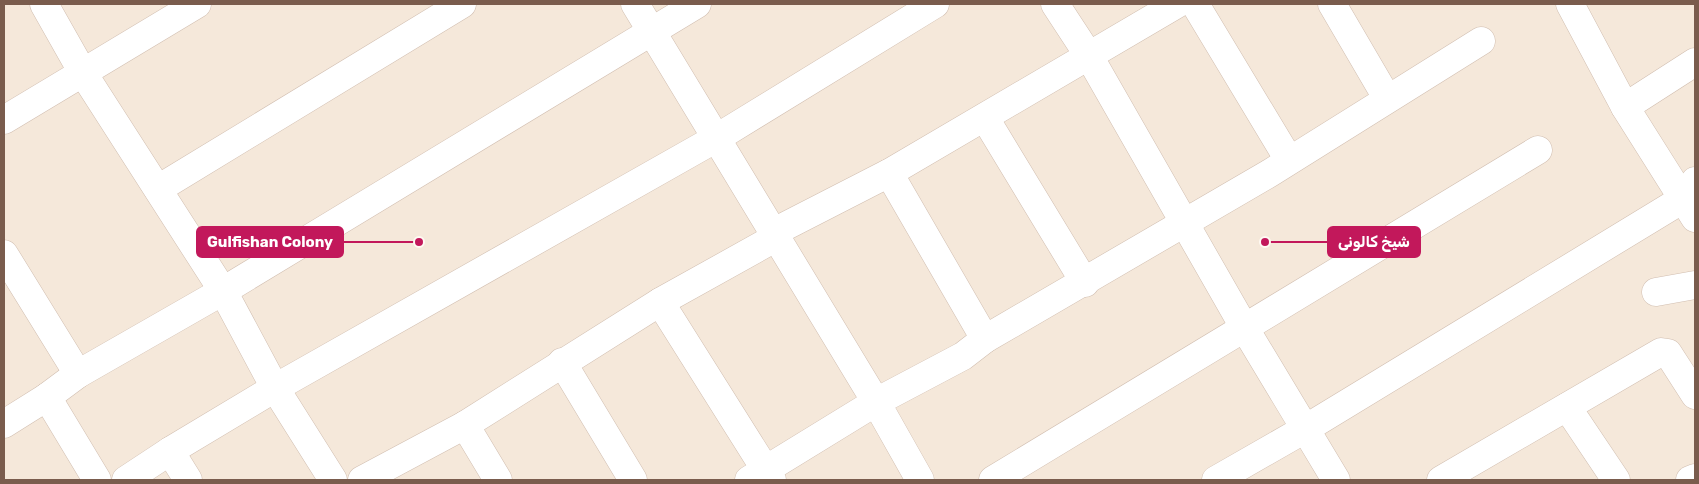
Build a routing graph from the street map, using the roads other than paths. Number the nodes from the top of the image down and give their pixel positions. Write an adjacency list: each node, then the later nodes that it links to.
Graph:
1 (44, 4): 16 (street)
2 (197, 4): 16 (street)
3 (462, 4): 25 (street)
4 (634, 4): 12 (street)
5 (697, 4): 12 (street)
6 (935, 4): 21 (street)
7 (1055, 4): 14 (street)
8 (1177, 4): 14 (street)
9 (1195, 4): 23 (street)
10 (1332, 4): 17 (street)
11 (1570, 4): 18 (street)
12 (651, 30): 21 (street); 32 (street)
13 (1481, 41): 17 (street)
14 (1089, 56): 19 (street); 27 (street)
15 (1695, 62): 18 (street)
16 (83, 73): 20 (street); 25 (street)
17 (1387, 98): 23 (street)
18 (1625, 107): 26 (street)
19 (985, 118): 24 (street); 30 (street)
20 (4, 120)
21 (715, 138): 28 (street); 39 (street)
22 (1538, 150): 35 (street)
23 (1289, 160): 27 (street)
24 (889, 173): 28 (street); 36 (street)
25 (158, 189): 32 (street)
26 (1691, 200): 46 (street)
27 (1184, 221): 30 (street); 35 (street)
28 (773, 235): 34 (street); 42 (street)
29 (4, 254): 38 (street)
30 (1085, 283): 36 (street)
31 (1695, 285): 33 (street)
32 (223, 291): 38 (street); 39 (street)
33 (1656, 292)
34 (660, 302): 37 (street); 48 (street)
35 (1244, 327): 46 (street); 59 (street)
36 (986, 339): 42 (street)
37 (562, 362): 45 (street); 57 (street)
38 (78, 374): 41 (street)
39 (275, 388): 47 (street); 54 (street)
40 (1695, 395): 43 (street)
41 (47, 397): 44 (street); 51 (street)
42 (876, 402): 48 (street); 58 (street)
43 (1567, 407): 49 (street); 62 (street)
44 (4, 424)
45 (465, 425): 55 (street); 56 (street)
46 (1305, 429): 60 (street); 61 (street)
47 (170, 451): 52 (street); 53 (street)
48 (762, 477)
49 (1455, 477)
50 (1695, 478): 63 (street)
51 (97, 480)
52 (126, 480)
53 (188, 480)
54 (333, 480)
55 (362, 480)
56 (498, 480)
57 (633, 480)
58 (920, 480)
59 (993, 480)
60 (1216, 480)
61 (1336, 480)
62 (1616, 480)
63 (1690, 480)

